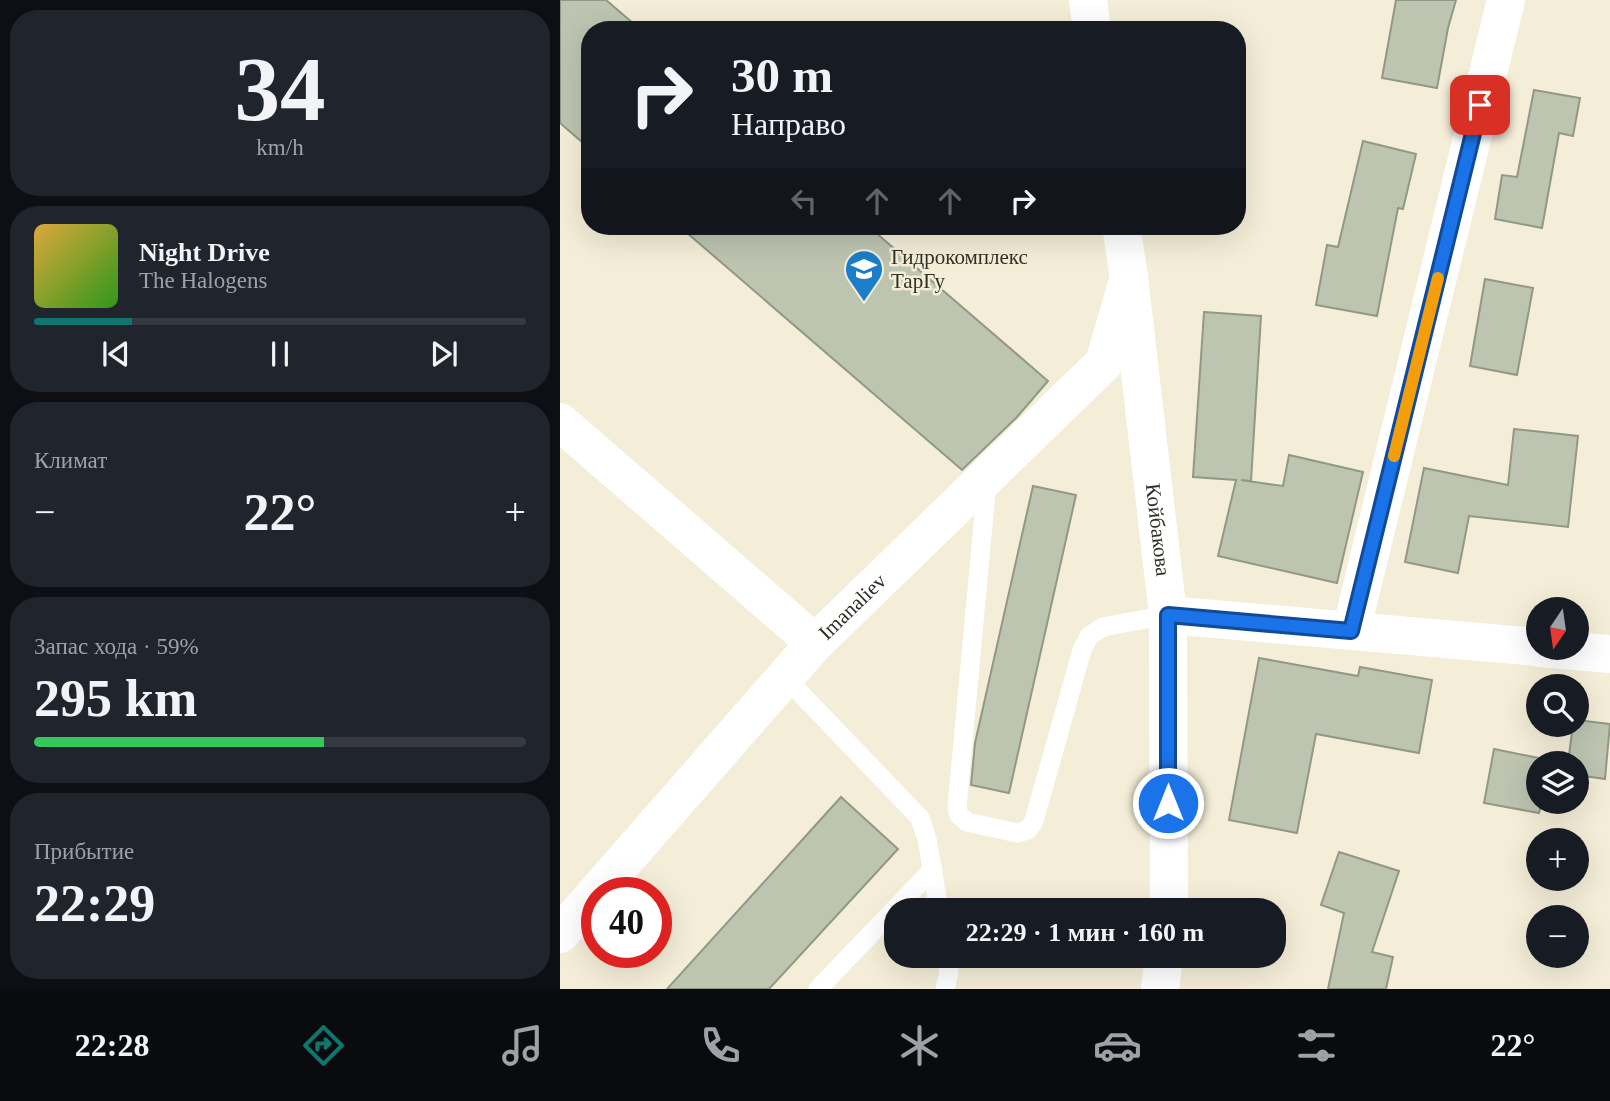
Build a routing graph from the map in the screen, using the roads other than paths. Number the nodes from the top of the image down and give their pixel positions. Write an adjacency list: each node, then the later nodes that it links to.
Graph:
1 (1088, 0): 3 (street)
2 (1506, 0): 9 (street)
3 (1091, 21)
4 (1122, 235): 5 (street, Койбакова)
5 (1129, 277): 7 (street, Imanaliev); 8 (street, Койбакова)
6 (560, 422): 10 (street)
7 (988, 475): 8 (lane); 10 (street, Imanaliev)
8 (1168, 615): 9 (street); 17 (street, Койбакова)
9 (1351, 631): 11 (street)
10 (815, 643): 14 (street, Imanaliev)
11 (1526, 646)
12 (1589, 652): 13 (street)
13 (1610, 654)
14 (785, 677): 15 (lane); 18 (street, Imanaliev)
15 (933, 869): 16 (lane); 21 (lane)
16 (937, 898)
17 (1169, 898)
18 (560, 934)
19 (948, 968): 22 (lane)
20 (1163, 968): 23 (street)
21 (818, 989)
22 (945, 989)
23 (1160, 989)

